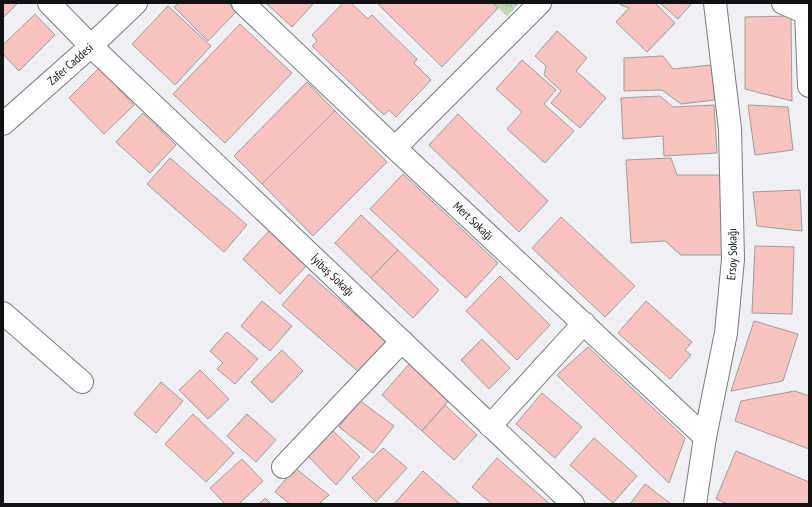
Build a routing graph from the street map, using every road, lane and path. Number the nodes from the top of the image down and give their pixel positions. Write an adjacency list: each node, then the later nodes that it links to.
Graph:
1 (49, 3): 8 (street, İyibaş Sokağı)
2 (136, 3): 8 (street, Zafer Caddesi)
3 (243, 3): 11 (street, Mert Sokağı)
4 (540, 3): 11 (street)
5 (715, 3): 17 (street, Ersoy Sokağı)
6 (783, 3): 7 (street)
7 (807, 13): 9 (street)
8 (91, 46): 10 (street, Zafer Caddesi); 14 (street, İyibaş Sokağı)
9 (809, 86)
10 (3, 124)
11 (395, 148): 13 (street, Mert Sokağı)
12 (3, 313): 15 (street)
13 (584, 323): 16 (street); 17 (street, Mert Sokağı)
14 (402, 342): 16 (street, İyibaş Sokağı); 18 (street)
15 (82, 382)
16 (490, 426): 19 (street, İyibaş Sokağı)
17 (705, 437): 20 (street, Ersoy Sokağı)
18 (283, 467)
19 (573, 504)
20 (696, 504)

